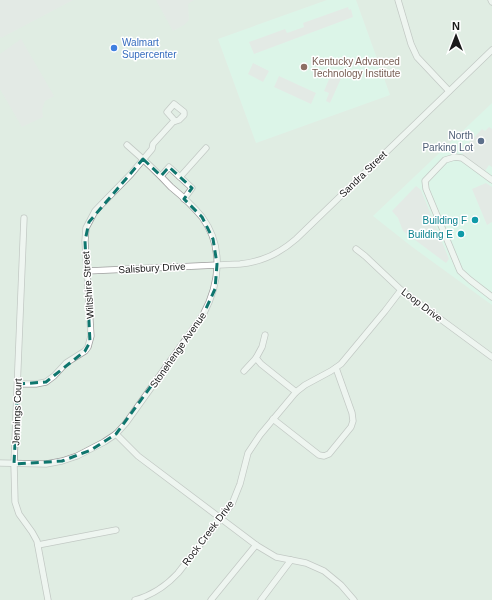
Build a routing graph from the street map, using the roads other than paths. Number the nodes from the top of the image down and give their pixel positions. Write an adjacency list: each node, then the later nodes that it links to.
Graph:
1 (398, 0): 3 (street)
2 (492, 50): 3 (street, Sandra Street)
3 (449, 91): 14 (street, Sandra Street)
4 (175, 121): 7 (street, Wiltshire Street)
5 (127, 145): 7 (street, Stonehenge Avenue)
6 (206, 148): 9 (street)
7 (143, 160): 8 (street, Stonehenge Avenue); 15 (street, Wiltshire Street)
8 (161, 176): 9 (street); 11 (street, Stonehenge Avenue)
9 (180, 177): 11 (street)
10 (492, 180): 17 (street)
11 (184, 199): 14 (street, Stonehenge Avenue)
12 (24, 218): 23 (street, Jennings Court)
13 (356, 249): 16 (street, Loop Drive)
14 (217, 264): 15 (street, Salisbury Drive); 26 (street, Stonehenge Avenue)
15 (87, 271): 23 (street, Wiltshire Street)
16 (401, 290): 19 (street, Loop Drive); 21 (street, Rock Creek Drive)
17 (492, 297)
18 (265, 335): 20 (street)
19 (492, 357)
20 (256, 358): 22 (street); 24 (street)
21 (336, 368): 24 (street, Rock Creek Drive); 25 (street)
22 (244, 371)
23 (18, 384): 28 (street, Jennings Court)
24 (296, 392): 25 (street, Rock Creek Drive)
25 (273, 419): 29 (street, Rock Creek Drive)
26 (116, 434): 28 (street, Stonehenge Avenue); 29 (street)
27 (0, 463): 28 (street, Stonehenge Avenue)
28 (14, 464): 32 (street, Jennings Court)
29 (221, 519): 31 (street); 35 (street, Rock Creek Drive)
30 (116, 530): 32 (street)
31 (256, 544): 33 (street); 36 (street)
32 (38, 545): 34 (street, Jennings Court)
33 (291, 560): 37 (street); 38 (street)
34 (48, 600)
35 (135, 600)
36 (212, 600)
37 (261, 600)
38 (354, 600)

